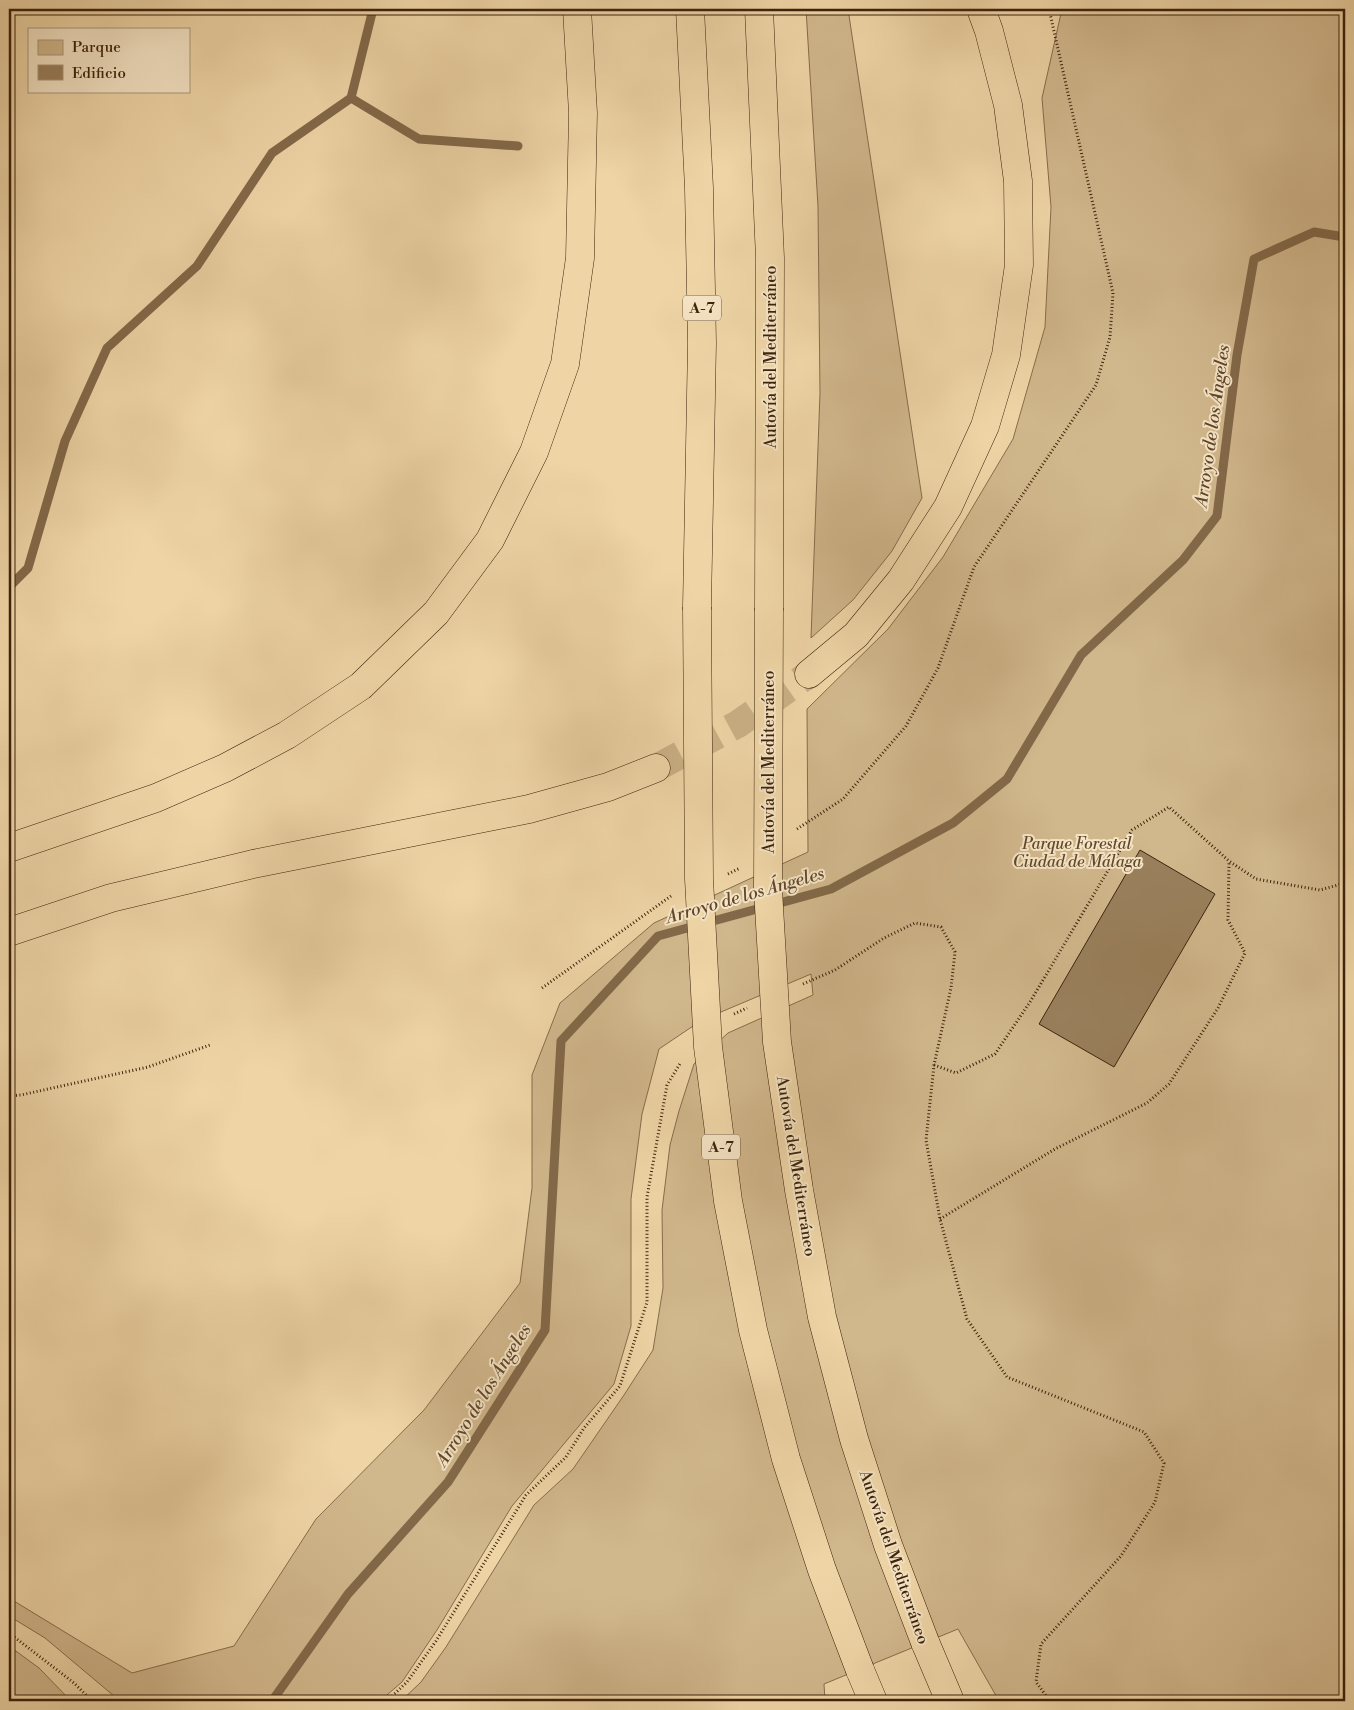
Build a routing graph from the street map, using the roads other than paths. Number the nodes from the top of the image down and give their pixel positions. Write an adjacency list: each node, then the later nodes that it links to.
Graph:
1 (577, 9): 7 (highway)
2 (690, 9): 9 (highway, A-7, bridge)
3 (759, 9): 10 (highway, Autovía del Mediterráneo, bridge)
4 (981, 9): 5 (highway)
5 (809, 674)
6 (656, 768): 8 (highway)
7 (9, 848)
8 (9, 932)
9 (873, 1701)
10 (950, 1701)

